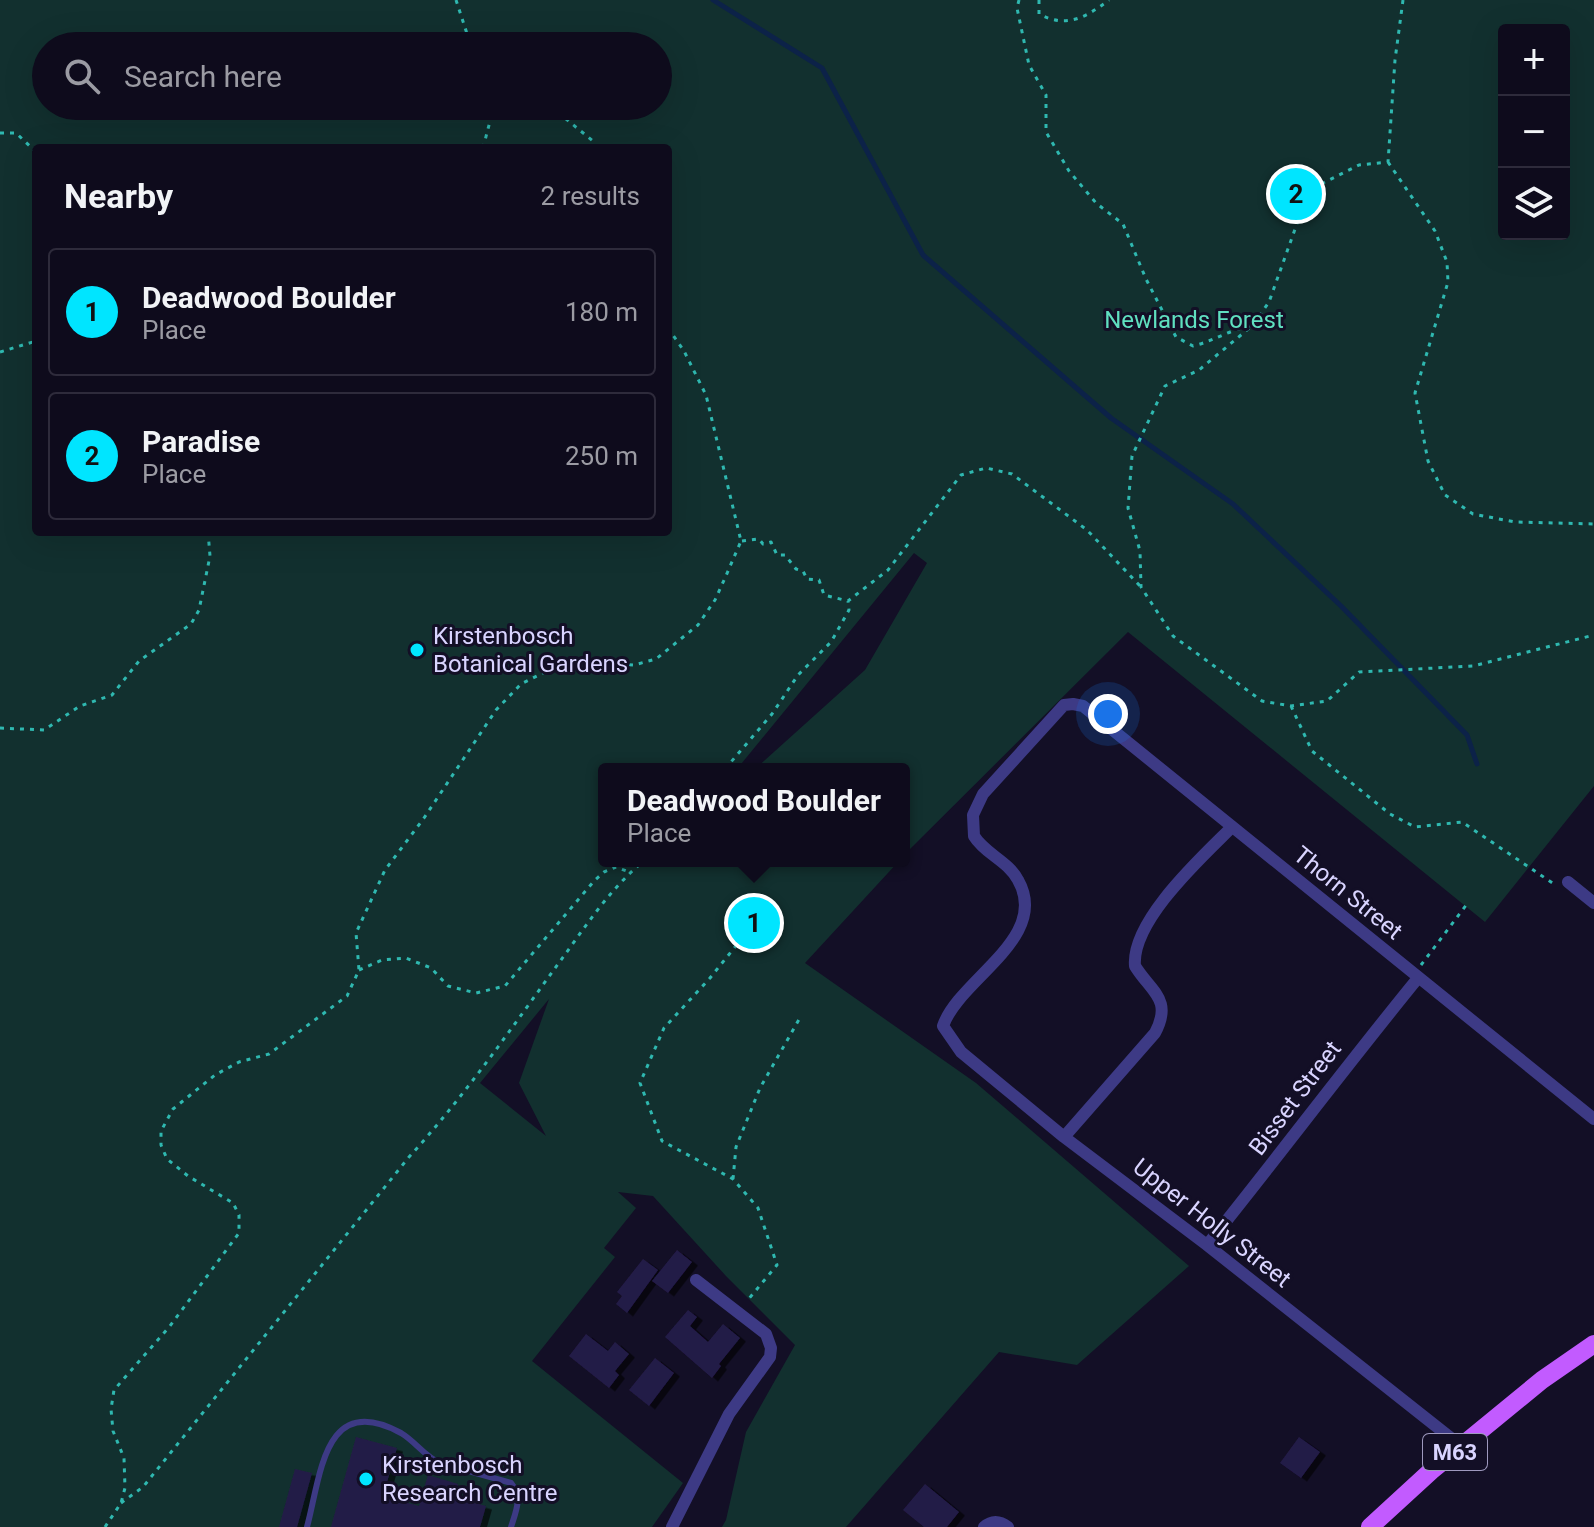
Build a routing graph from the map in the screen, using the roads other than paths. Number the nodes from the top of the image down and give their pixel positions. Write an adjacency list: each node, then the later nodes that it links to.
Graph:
1 (1232, 827): 4 (street, Thorn Street); 5 (street, Thorn Street); 7 (street)
2 (1568, 882): 3 (street)
3 (1594, 903)
4 (1416, 976): 6 (street, Thorn Street); 8 (street, Bisset Street)
5 (943, 1026): 7 (street, Upper Holly Street)
6 (1594, 1119)
7 (1064, 1137): 8 (street, Upper Holly Street)
8 (1207, 1245): 11 (street, Upper Holly Street)
9 (696, 1280): 15 (street)
10 (1594, 1344): 11 (main road, M63)
11 (1461, 1446): 17 (main road, M63)
12 (986, 1526): 16 (street)
13 (307, 1527): 14 (lane)
14 (511, 1527)
15 (672, 1527)
16 (1008, 1527)
17 (1370, 1527)

